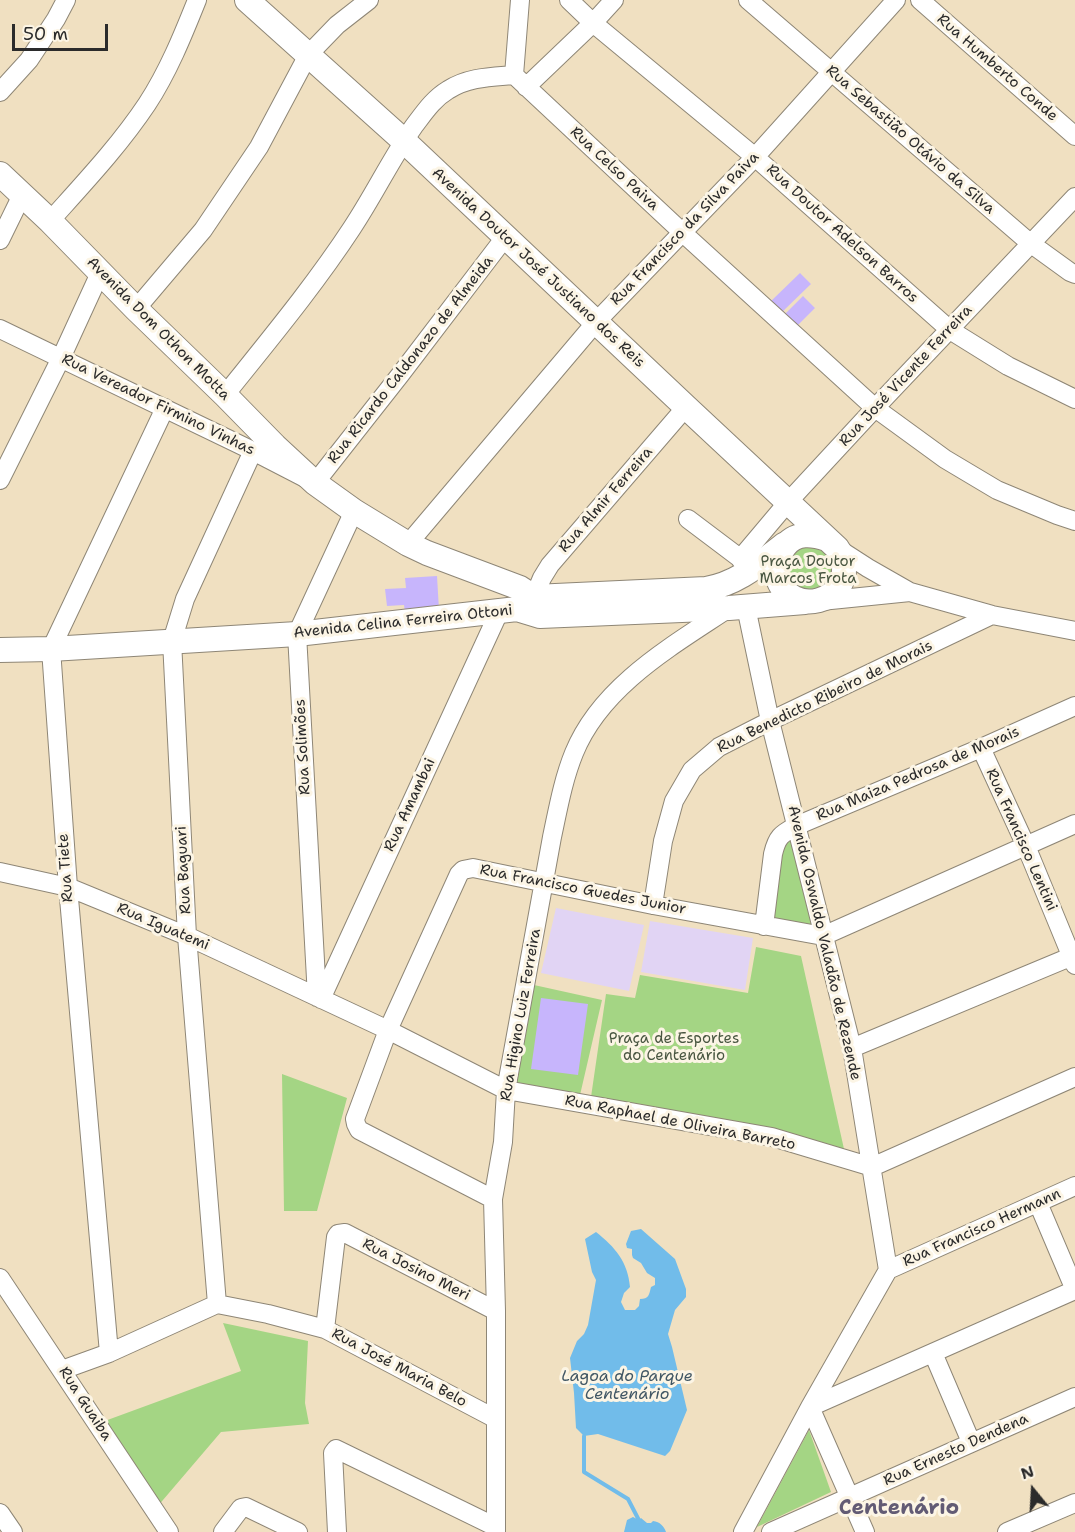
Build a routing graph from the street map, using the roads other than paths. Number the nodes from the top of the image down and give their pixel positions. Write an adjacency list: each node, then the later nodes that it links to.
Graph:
1 (66, 0): 15 (street)
2 (197, 0): 22 (street)
3 (247, 0): 12 (main road, Avenida Doutor José Justiano dos Reis)
4 (369, 0): 12 (street)
5 (520, 0): 14 (street)
6 (569, 0): 11 (street, Rua Doutor Adelson Barros)
7 (614, 0): 11 (street)
8 (748, 0): 13 (street, Rua Sebastião Otávio da Silva)
9 (896, 0): 13 (street, Rua Francisco da Silva Paiva)
10 (920, 0): 16 (street, Rua Humberto Conde)
11 (593, 23): 14 (street); 18 (street, Rua Doutor Adelson Barros)
12 (308, 55): 17 (main road, Avenida Doutor José Justiano dos Reis); 29 (street)
13 (831, 72): 18 (street, Rua Francisco da Silva Paiva); 26 (street, Rua Sebastião Otávio da Silva)
14 (520, 81): 17 (street); 23 (street, Rua Celso Paiva)
15 (0, 93)
16 (1075, 136)
17 (404, 141): 24 (main road, Avenida Doutor José Justiano dos Reis); 34 (street)
18 (755, 157): 23 (street, Rua Francisco da Silva Paiva); 32 (street, Rua Doutor Adelson Barros)
19 (0, 174): 20 (main road, Avenida Dom Othon Motta)
20 (22, 195): 22 (main road, Avenida Dom Othon Motta); 25 (street)
21 (1075, 197): 26 (street, Rua José Vicente Ferreira)
22 (50, 221): 27 (main road, Avenida Dom Othon Motta)
23 (683, 233): 30 (street, Rua Francisco da Silva Paiva); 38 (street, Rua Celso Paiva)
24 (506, 236): 30 (main road, Avenida Doutor José Justiano dos Reis); 41 (street, Rua Ricardo Caldonazo de Almeida)
25 (0, 240)
26 (1030, 243): 28 (street, Rua Sebastião Otávio da Silva); 32 (street, Rua José Vicente Ferreira)
27 (100, 273): 29 (main road, Avenida Dom Othon Motta); 33 (street)
28 (1075, 274)
29 (136, 309): 34 (main road, Avenida Dom Othon Motta)
30 (596, 322): 36 (main road, Avenida Doutor José Justiano dos Reis); 48 (street, Rua Francisco da Silva Paiva)
31 (0, 329): 33 (street, Rua Vereador Firmino Vinhas)
32 (950, 330): 35 (street, Rua Doutor Adelson Barros); 38 (street, Rua José Vicente Ferreira)
33 (61, 358): 37 (street, Rua Vereador Firmino Vinhas); 40 (street)
34 (225, 395): 41 (main road, Avenida Dom Othon Motta)
35 (1075, 399)
36 (686, 407): 42 (main road, Avenida Doutor José Justiano dos Reis); 53 (street, Rua Almir Ferreira)
37 (165, 408): 39 (street, Rua Vereador Firmino Vinhas); 58 (street, Rua Tiete)
38 (875, 408): 42 (street, Rua José Vicente Ferreira); 45 (street, Rua Celso Paiva)
39 (253, 451): 41 (street, Rua Vereador Firmino Vinhas); 57 (street, Rua Baguari)
40 (0, 480)
41 (315, 483): 43 (main road, Avenida Dom Othon Motta)
42 (788, 502): 47 (main road, Avenida Doutor José Justiano dos Reis); 49 (street, Rua José Vicente Ferreira)
43 (354, 511): 48 (main road, Avenida Dom Othon Motta); 56 (street, Rua Solimões)
44 (688, 519): 49 (street)
45 (1075, 521)
46 (788, 542): 47 (main road); 49 (main road); 51 (main road)
47 (832, 543): 50 (street, Avenida Doutor José Justiano dos Reis); 51 (main road)
48 (408, 544): 53 (main road, Avenida Dom Othon Motta)
49 (746, 564): 53 (main road)
50 (910, 592): 51 (street, Avenida Celina Ferreira Ottoni); 54 (street, Avenida Celina Ferreira Ottoni)
51 (811, 602): 52 (main road, Avenida Celina Ferreira Ottoni)
52 (738, 607): 53 (main road, Avenida Celina Ferreira Ottoni); 61 (street, Avenida Oswaldo Valadão de Rezende); 67 (street, Rua Higino Luiz Ferreira)
53 (522, 609): 56 (main road, Avenida Celina Ferreira Ottoni); 74 (street, Rua Amambai)
54 (992, 615): 55 (street, Avenida Celina Ferreira Ottoni); 61 (street, Rua Benedicto Ribeiro de Morais)
55 (1075, 632)
56 (297, 634): 57 (main road, Avenida Celina Ferreira Ottoni); 74 (street, Rua Solimões)
57 (172, 642): 58 (main road, Avenida Celina Ferreira Ottoni); 71 (street, Rua Baguari)
58 (51, 649): 59 (main road, Avenida Celina Ferreira Ottoni); 68 (street, Rua Tiete)
59 (0, 650)
60 (1075, 706): 62 (street, Rua Maiza Pedrosa de Morais)
61 (770, 721): 64 (street, Avenida Oswaldo Valadão de Rezende); 69 (street, Rua Benedicto Ribeiro de Morais)
62 (981, 748): 64 (street, Rua Maiza Pedrosa de Morais); 65 (street, Rua Francisco Lentini)
63 (1075, 824): 65 (street)
64 (796, 826): 70 (street, Rua Maiza Pedrosa de Morais); 72 (street, Avenida Oswaldo Valadão de Rezende)
65 (1026, 846): 72 (street); 73 (street, Rua Francisco Lentini)
66 (0, 872): 68 (street, Rua Iguatemi)
67 (544, 883): 69 (street, Rua Francisco Guedes Junior); 75 (street, Rua Francisco Guedes Junior); 78 (street, Rua Higino Luiz Ferreira)
68 (68, 887): 71 (street, Rua Iguatemi); 89 (street, Rua Tiete)
69 (653, 905): 70 (street, Rua Francisco Guedes Junior)
70 (764, 926): 72 (street, Rua Francisco Guedes Junior)
71 (187, 936): 74 (street, Rua Iguatemi); 86 (street, Rua Baguari)
72 (823, 936): 76 (street, Avenida Oswaldo Valadão de Rezende)
73 (1074, 958): 76 (street)
74 (319, 998): 75 (street, Rua Raphael de Oliveira Barreto)
75 (388, 1030): 78 (street, Rua Raphael de Oliveira Barreto); 81 (street, Rua Francisco Guedes Junior)
76 (852, 1048): 79 (street, Avenida Oswaldo Valadão de Rezende)
77 (1075, 1077): 79 (street)
78 (506, 1090): 79 (street, Rua Raphael de Oliveira Barreto); 81 (street, Rua Higino Luiz Ferreira)
79 (872, 1167): 83 (street, Avenida Oswaldo Valadão de Rezende)
80 (1075, 1186): 82 (street, Rua Francisco Hermann)
81 (493, 1199): 87 (street, Rua Higino Luiz Ferreira)
82 (1038, 1203): 83 (street, Rua Francisco Hermann); 85 (street)
83 (888, 1270): 93 (street)
84 (0, 1278): 91 (street, Rua Guaiba)
85 (1075, 1290): 90 (street)
86 (217, 1304): 88 (street, Rua José Maria Belo); 89 (street)
87 (496, 1311): 88 (street, Rua Josino Meri); 94 (street, Rua Higino Luiz Ferreira)
88 (325, 1329): 94 (street, Rua José Maria Belo)
89 (109, 1353): 91 (street)
90 (933, 1353): 93 (street); 95 (street)
91 (62, 1370): 101 (street, Rua Guaiba)
92 (1075, 1397): 95 (street, Rua Ernesto Dendena)
93 (810, 1407): 96 (street); 105 (street)
94 (496, 1419): 99 (street, Rua Higino Luiz Ferreira)
95 (971, 1442): 96 (street, Rua Ernesto Dendena)
96 (849, 1498): 106 (street, Rua Ernesto Dendena); 107 (street)
97 (1075, 1503): 108 (street)
98 (0, 1513): 100 (street)
99 (496, 1530): 104 (street)
100 (13, 1532)
101 (169, 1532)
102 (223, 1532): 103 (street)
103 (298, 1532)
104 (337, 1532)
105 (743, 1532)
106 (771, 1532)
107 (865, 1532)
108 (1007, 1532)

